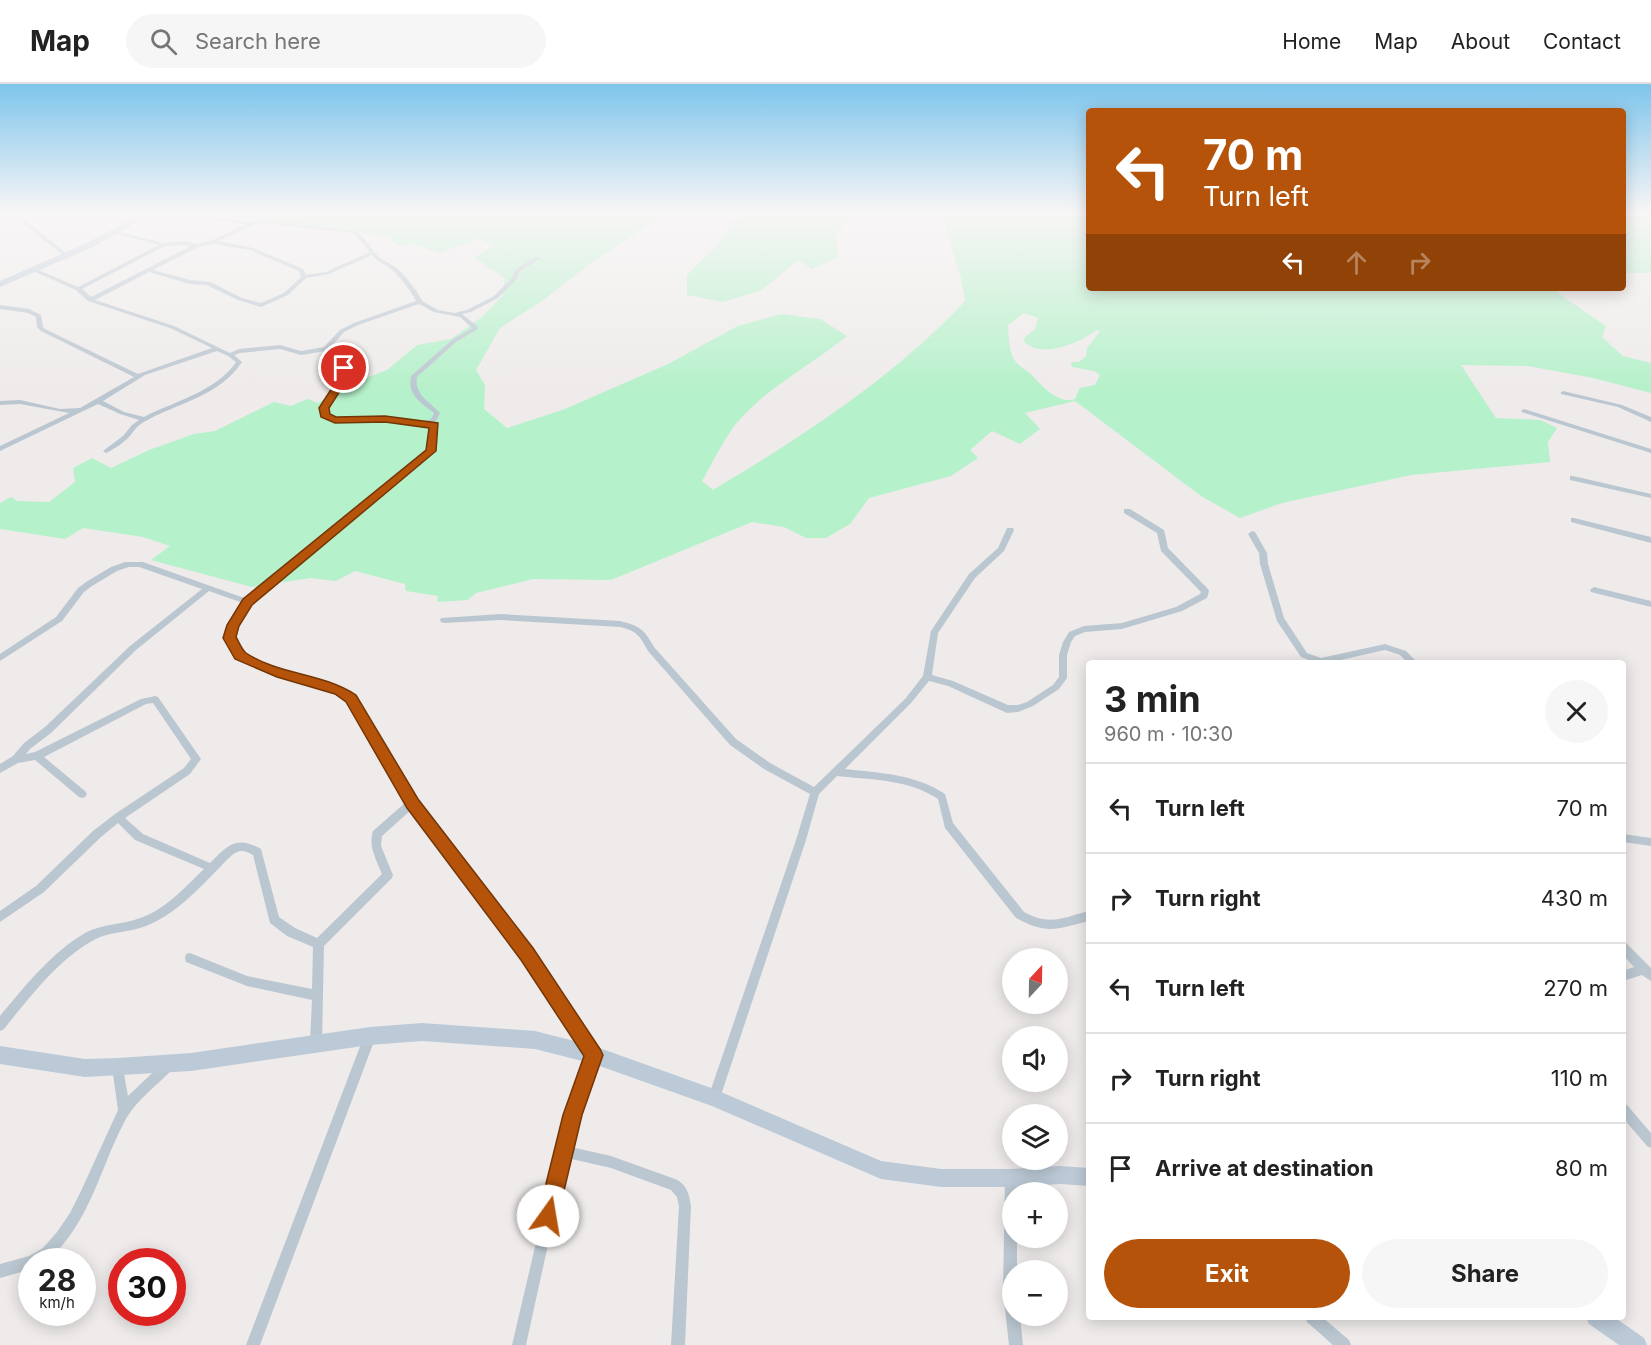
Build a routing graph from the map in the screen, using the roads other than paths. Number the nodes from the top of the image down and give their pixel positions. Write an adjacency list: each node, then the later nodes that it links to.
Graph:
1 (27, 273): 11 (street)
2 (41, 273): 12 (street)
3 (110, 273): 12 (street)
4 (146, 273): 13 (street)
5 (157, 273): 10 (street)
6 (302, 273): 10 (street)
7 (327, 273): 10 (street)
8 (399, 273): 14 (street)
9 (517, 273): 16 (street)
10 (303, 277)
11 (0, 284)
12 (78, 289): 13 (street)
13 (90, 300): 17 (street)
14 (419, 302): 16 (street); 18 (street)
15 (0, 308): 20 (street)
16 (454, 315): 28 (street)
17 (216, 349): 19 (street); 20 (street)
18 (326, 349): 19 (street); 28 (street)
19 (230, 355): 26 (street)
20 (137, 376): 22 (street)
21 (1563, 393): 27 (street)
22 (98, 401): 24 (street); 26 (street)
23 (0, 403): 24 (street)
24 (82, 410): 29 (street)
25 (1524, 411): 31 (street)
26 (144, 419): 30 (street)
27 (1651, 420)
28 (424, 424): 41 (street)
29 (0, 449)
30 (106, 451)
31 (1651, 451)
32 (1573, 478): 33 (street)
33 (1651, 496)
34 (1127, 512): 48 (street)
35 (1574, 520): 38 (street)
36 (1010, 530): 48 (street)
37 (1252, 534): 45 (street)
38 (1651, 540)
39 (208, 588): 41 (street); 44 (street); 50 (street)
40 (1594, 590): 42 (street)
41 (248, 602): 55 (street)
42 (1651, 604)
43 (444, 620): 53 (street)
44 (0, 658)
45 (1318, 660)
46 (1326, 660): 47 (street)
47 (1411, 660)
48 (927, 677): 52 (street)
49 (37, 756): 50 (street); 54 (street); 56 (street)
50 (16, 759): 51 (street)
51 (0, 769)
52 (836, 772): 53 (street); 61 (street)
53 (815, 792): 75 (street)
54 (82, 794)
55 (412, 803): 62 (street); 72 (street)
56 (118, 818): 59 (street); 60 (street)
57 (1626, 838): 58 (street)
58 (1651, 842)
59 (212, 868): 62 (street); 68 (street)
60 (0, 917)
61 (1086, 917)
62 (319, 944): 67 (street)
63 (1626, 951): 65 (street)
64 (190, 958): 67 (street)
65 (1647, 972): 66 (street)
66 (1626, 976)
67 (317, 996): 70 (street)
68 (0, 1025)
69 (370, 1036): 70 (street); 72 (street); 89 (street)
70 (316, 1043): 73 (street)
71 (0, 1055): 74 (street)
72 (594, 1055): 75 (street); 79 (street)
73 (169, 1064): 74 (street); 76 (street)
74 (118, 1067): 76 (street)
75 (714, 1098): 81 (street)
76 (124, 1111): 82 (street)
77 (1626, 1113): 78 (street)
78 (1651, 1142)
79 (562, 1151): 90 (street); 91 (street)
80 (1086, 1177): 81 (street)
81 (1011, 1178): 83 (street)
82 (53, 1248)
83 (1010, 1260)
84 (18, 1266): 85 (street)
85 (0, 1271)
86 (1315, 1320): 93 (street)
87 (1600, 1320): 94 (street)
88 (1014, 1326): 92 (street)
89 (253, 1345)
90 (519, 1345)
91 (678, 1345)
92 (1016, 1345)
93 (1344, 1345)
94 (1637, 1345)

